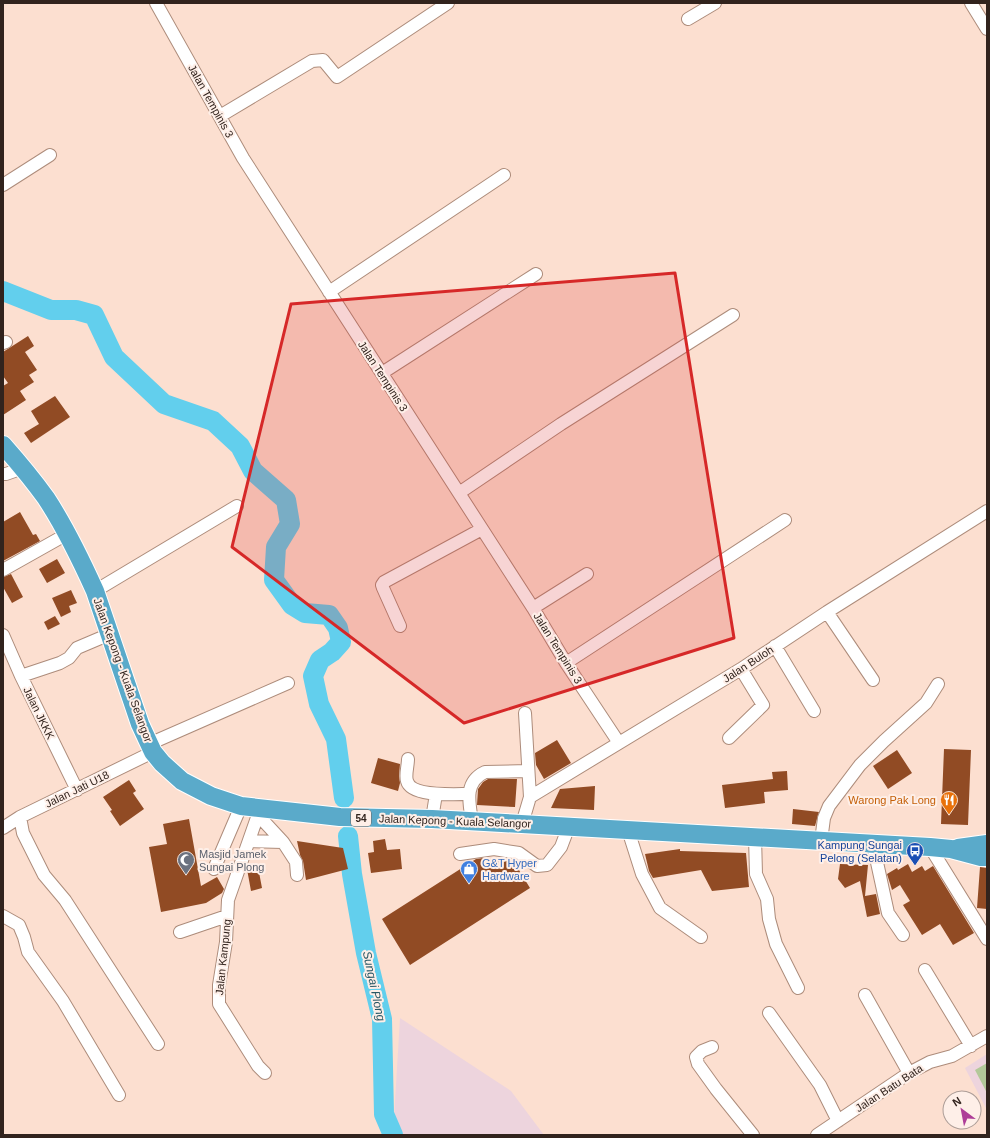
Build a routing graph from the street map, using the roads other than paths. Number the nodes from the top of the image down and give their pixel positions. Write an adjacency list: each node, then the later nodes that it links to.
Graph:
1 (156, 3): 7 (street, Jalan Tempinis 3)
2 (448, 3): 7 (street)
3 (715, 3): 5 (street)
4 (971, 3): 6 (street)
5 (688, 19)
6 (987, 29)
7 (220, 116): 12 (street, Jalan Tempinis 3)
8 (50, 155): 10 (street)
9 (504, 175): 12 (street)
10 (3, 185)
11 (536, 274): 14 (street)
12 (329, 292): 14 (street, Jalan Tempinis 3)
13 (733, 315): 18 (street)
14 (382, 373): 18 (street, Jalan Tempinis 3)
15 (3, 445): 16 (highway, Jalan Kepong - Kuala Selangor / 54)
16 (22, 468): 17 (street); 23 (highway, Jalan Kepong - Kuala Selangor / 54)
17 (3, 474)
18 (459, 493): 22 (street, Jalan Tempinis 3)
19 (237, 506): 26 (street)
20 (987, 511): 28 (street, Jalan Buloh)
21 (785, 520): 33 (street)
22 (482, 529): 27 (street, Jalan Tempinis 3); 29 (street)
23 (67, 534): 24 (street); 26 (highway, Jalan Kepong - Kuala Selangor / 54)
24 (3, 570)
25 (587, 574): 27 (street)
26 (95, 592): 30 (highway, Jalan Kepong - Kuala Selangor / 54)
27 (533, 608): 33 (street, Jalan Tempinis 3)
28 (827, 612): 32 (street, Jalan Buloh); 36 (street)
29 (400, 626)
30 (110, 634): 35 (street); 43 (highway, Jalan Kepong - Kuala Selangor / 54)
31 (3, 635): 35 (street, Jalan JKKK)
32 (776, 646): 34 (street, Jalan Buloh); 39 (street)
33 (566, 663): 42 (street, Jalan Tempinis 3)
34 (741, 668): 41 (street); 42 (street, Jalan Buloh)
35 (21, 676): 46 (street, Jalan JKKK)
36 (873, 680)
37 (288, 683): 43 (street, Jalan Jati U18)
38 (938, 684): 61 (street)
39 (814, 710)
40 (525, 713): 45 (street)
41 (729, 738)
42 (619, 743): 49 (street, Jalan Buloh)
43 (151, 748): 46 (street, Jalan Jati U18); 50 (highway, Jalan Kepong - Kuala Selangor / 54)
44 (408, 759): 47 (street)
45 (528, 771): 48 (street); 49 (street)
46 (77, 790): 52 (street, Jalan Jati U18)
47 (436, 794): 48 (street); 53 (street)
48 (468, 794): 54 (street)
49 (530, 797): 55 (street)
50 (241, 806): 51 (highway, Jalan Kepong - Kuala Selangor / 54); 69 (street)
51 (259, 812): 53 (highway, Jalan Kepong - Kuala Selangor / 54); 60 (street, Jalan Kampung); 62 (street)
52 (20, 817): 57 (street, Jalan Jati U18); 82 (street)
53 (432, 819): 54 (highway, Jalan Kepong - Kuala Selangor / 54)
54 (472, 821): 55 (highway, Jalan Kepong - Kuala Selangor / 54)
55 (522, 824): 56 (highway, Jalan Kepong - Kuala Selangor / 54)
56 (569, 826): 58 (highway, Jalan Kepong - Kuala Selangor / 54); 67 (street)
57 (3, 828)
58 (628, 830): 59 (highway, Jalan Kepong - Kuala Selangor / 54); 75 (street)
59 (755, 837): 61 (highway, Jalan Kepong - Kuala Selangor / 54); 78 (street)
60 (249, 841): 62 (street); 72 (street, Jalan Kampung)
61 (821, 841): 63 (highway, Jalan Kepong - Kuala Selangor / 54)
62 (283, 842): 70 (street)
63 (872, 844): 65 (highway, Jalan Kepong - Kuala Selangor / 54); 74 (street)
64 (987, 844): 66 (highway, Jalan Kepong - Kuala Selangor / 54)
65 (930, 847): 66 (highway, Jalan Kepong - Kuala Selangor / 54); 76 (street)
66 (951, 849): 68 (highway, Jalan Kepong - Kuala Selangor / 54)
67 (460, 854)
68 (987, 857)
69 (214, 868)
70 (297, 875)
71 (3, 916): 87 (street)
72 (227, 916): 73 (street); 85 (street, Jalan Kampung)
73 (180, 932)
74 (903, 935)
75 (701, 937)
76 (987, 939)
77 (925, 970): 83 (street)
78 (798, 988)
79 (865, 995): 86 (street)
80 (769, 1013): 88 (street)
81 (987, 1036): 83 (street, Jalan Batu Bata)
82 (158, 1044)
83 (971, 1046): 86 (street, Jalan Batu Bata)
84 (712, 1047): 89 (street)
85 (265, 1073)
86 (909, 1073): 88 (street, Jalan Batu Bata)
87 (118, 1095)
88 (838, 1121): 90 (street, Jalan Batu Bata)
89 (753, 1135)
90 (817, 1135)

